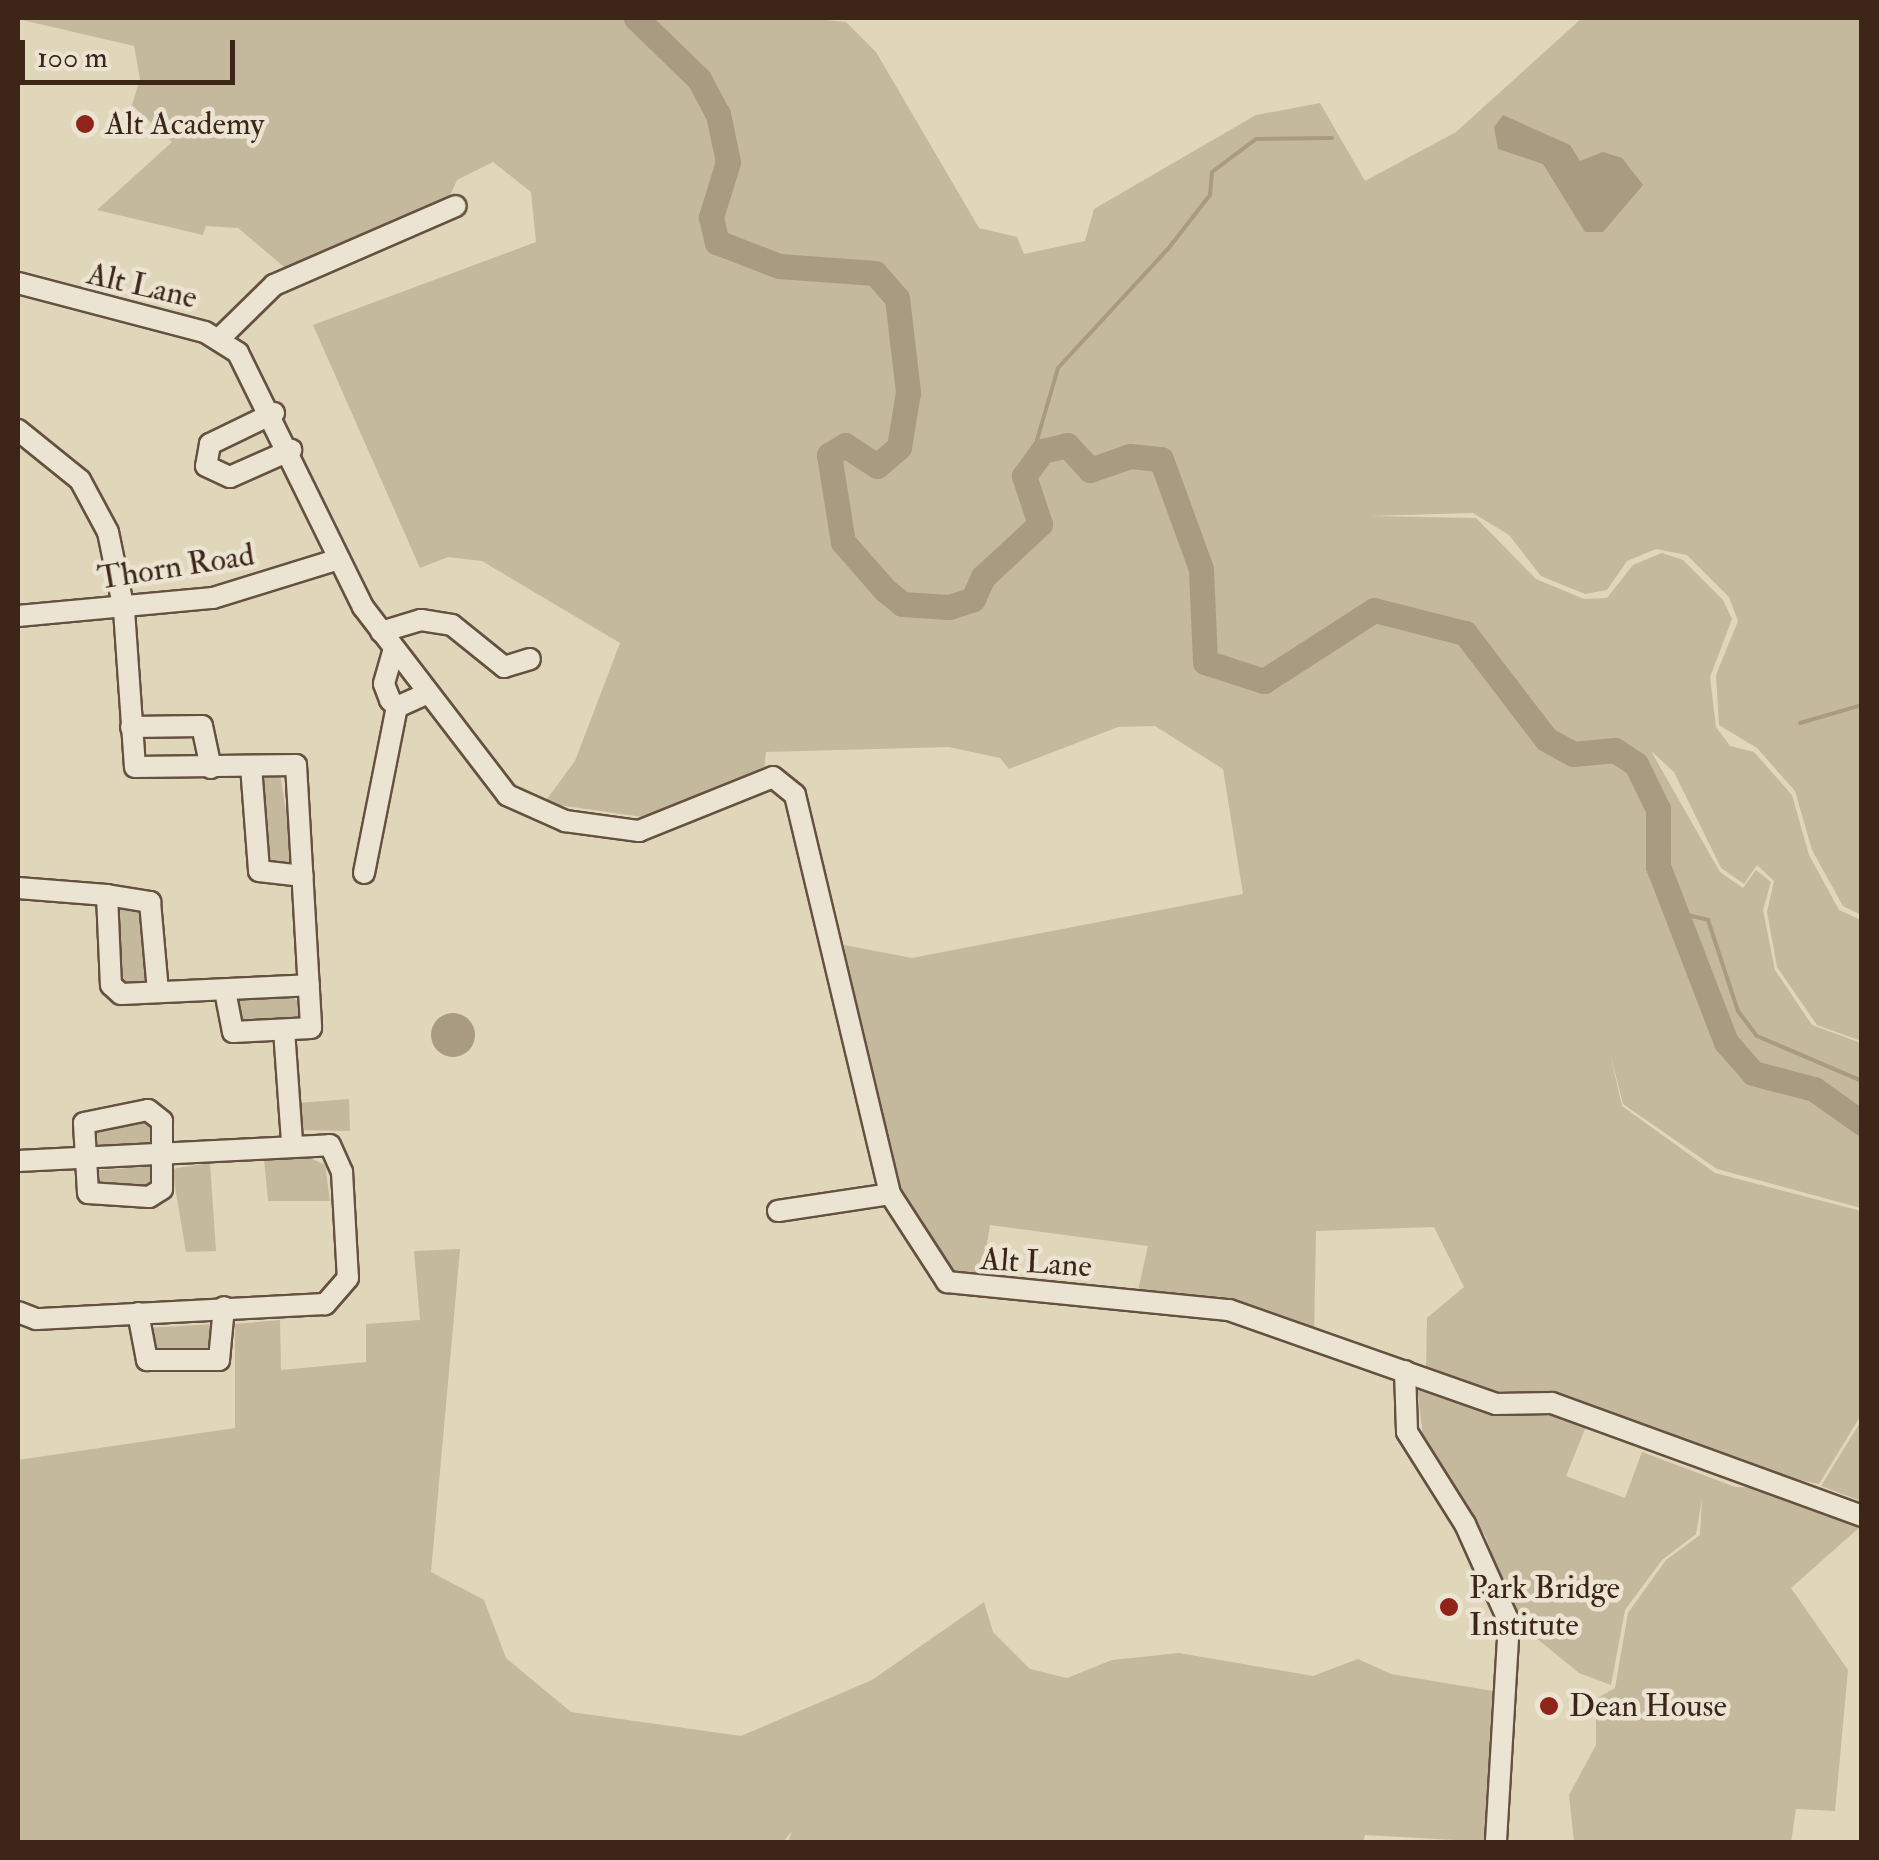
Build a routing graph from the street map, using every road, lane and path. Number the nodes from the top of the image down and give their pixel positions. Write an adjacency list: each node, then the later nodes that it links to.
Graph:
1 (456, 206): 3 (street)
2 (18, 283): 3 (street, Alt Lane)
3 (219, 339): 4 (street, Alt Lane)
4 (274, 414): 6 (street, Alt Lane); 6 (street)
5 (18, 430): 8 (street)
6 (291, 450): 7 (street, Alt Lane)
7 (339, 558): 8 (street, Thorn Road); 10 (street, Alt Lane)
8 (124, 610): 9 (street, Thorn Road); 15 (street)
9 (18, 616)
10 (381, 632): 11 (street, Alt Lane); 12 (street)
11 (393, 652): 13 (street, Alt Lane); 14 (street)
12 (530, 659)
13 (426, 694): 14 (street); 30 (street, Alt Lane)
14 (397, 707): 18 (street)
15 (131, 728): 17 (street); 17 (street)
16 (251, 766): 17 (street); 19 (street); 19 (street)
17 (211, 768)
18 (364, 873)
19 (303, 876): 22 (street)
20 (18, 888): 21 (street)
21 (106, 895): 24 (street); 24 (street)
22 (309, 985): 23 (street); 25 (street)
23 (224, 991): 24 (street); 25 (street)
24 (158, 992)
25 (284, 1030): 26 (street)
26 (292, 1142): 27 (street); 32 (street)
27 (164, 1152): 28 (street); 28 (street); 28 (street)
28 (84, 1157): 29 (street)
29 (18, 1161)
30 (890, 1194): 31 (street); 35 (street, Alt Lane)
31 (778, 1211)
32 (224, 1308): 34 (street); 34 (street)
33 (18, 1312): 34 (street)
34 (138, 1313)
35 (1405, 1371): 36 (street, Alt Lane); 37 (street)
36 (1862, 1516)
37 (1496, 1842)

